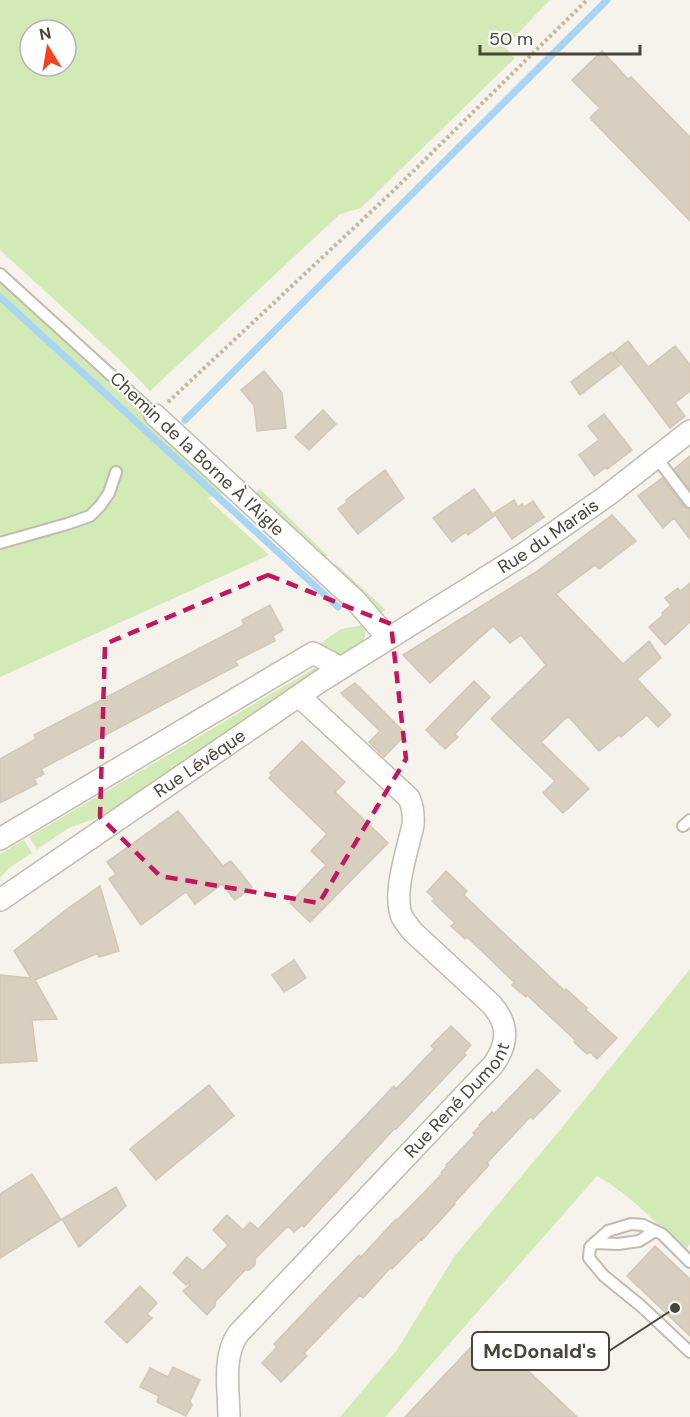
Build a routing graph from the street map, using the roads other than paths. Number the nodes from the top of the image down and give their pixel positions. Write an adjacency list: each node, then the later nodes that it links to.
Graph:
1 (0, 274): 2 (lane, Chemin de la Borne À l'Aigle)
2 (155, 415): 8 (street, Chemin de la Borne À l'Aigle)
3 (690, 431): 4 (street, Rue du Marais)
4 (656, 457): 6 (lane); 8 (street, Rue du Marais)
5 (116, 472): 7 (lane)
6 (690, 502)
7 (0, 543)
8 (395, 635): 9 (street, Rue Lévêque)
9 (341, 668): 10 (street, Rue Lévêque); 11 (street)
10 (299, 696): 12 (street, Rue Lévêque); 17 (street, Rue René Dumont)
11 (0, 839)
12 (0, 900)
13 (655, 1231): 14 (lane); 14 (lane); 15 (lane)
14 (594, 1243): 16 (lane)
15 (690, 1262)
16 (690, 1352)
17 (229, 1417)

